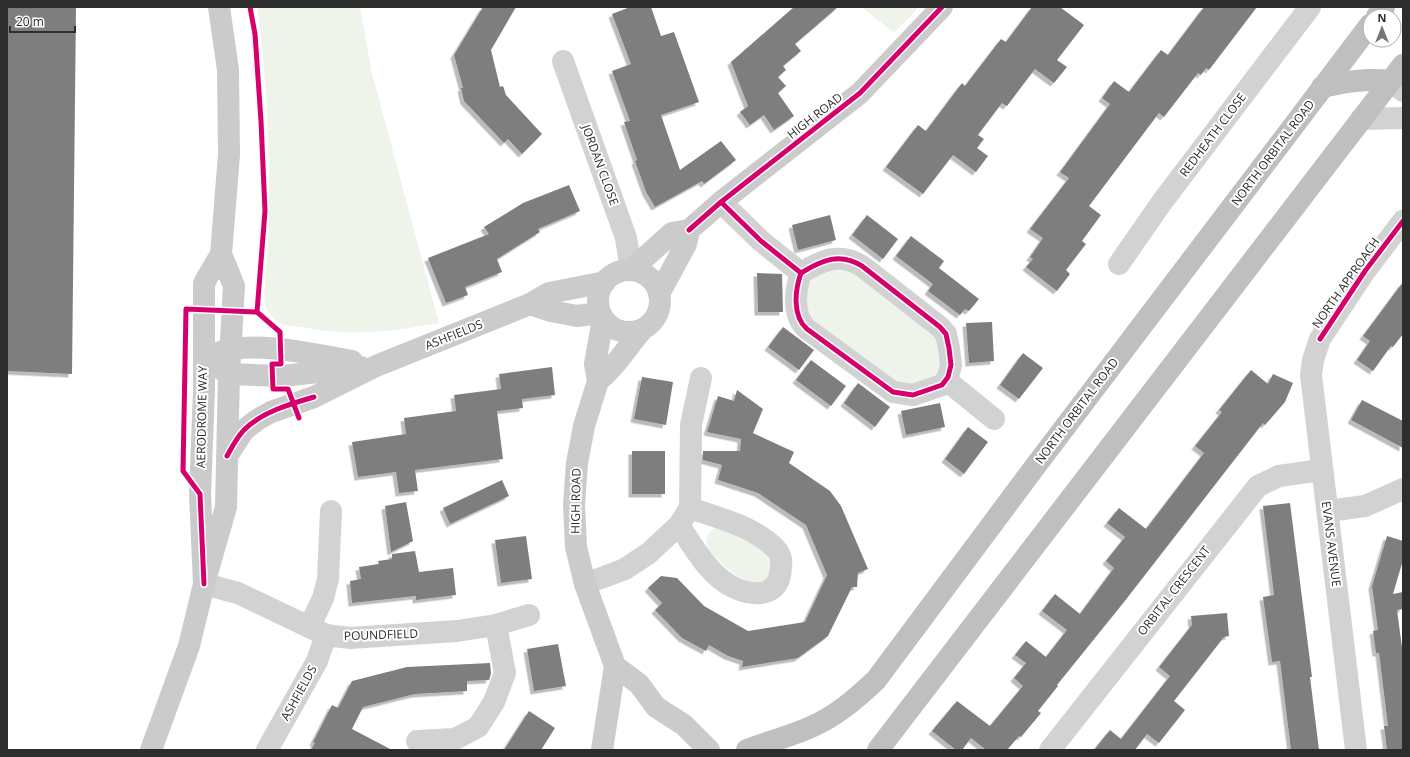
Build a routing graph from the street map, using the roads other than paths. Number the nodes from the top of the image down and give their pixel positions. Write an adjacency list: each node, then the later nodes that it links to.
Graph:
1 (219, 7): 13 (street, AERODROME WAY)
2 (942, 7): 10 (street, HIGH ROAD)
3 (1310, 7): 14 (street, REDHEATH CLOSE)
4 (1362, 35): 7 (highway, NORTH ORBITAL ROAD)
5 (562, 61): 15 (street, JORDAN CLOSE)
6 (1399, 79): 7 (highway); 9 (highway)
7 (1322, 87): 47 (highway, NORTH ORBITAL ROAD)
8 (1403, 118): 9 (street)
9 (1361, 119): 48 (highway)
10 (721, 202): 12 (street, HIGH ROAD); 16 (street)
11 (1403, 220): 22 (street, NORTH APPROACH)
12 (688, 230): 15 (street, HIGH ROAD); 18 (street)
13 (221, 254): 23 (street, AERODROME WAY); 24 (street, AERODROME WAY)
14 (1119, 264)
15 (631, 270): 17 (street); 18 (street)
16 (801, 273): 28 (street); 28 (street)
17 (604, 282): 19 (street, ASHFIELDS); 20 (street)
18 (659, 294): 21 (street)
19 (530, 304): 20 (street); 25 (street, ASHFIELDS)
20 (602, 316): 21 (street); 29 (street, HIGH ROAD)
21 (642, 330): 29 (street)
22 (1320, 339): 32 (street, EVANS AVENUE)
23 (231, 348): 24 (street); 25 (street); 26 (street, AERODROME WAY)
24 (204, 358): 26 (street); 36 (street, AERODROME WAY)
25 (376, 366): 26 (street); 31 (street)
26 (229, 374): 31 (street, AERODROME WAY)
27 (701, 378): 37 (street)
28 (946, 380): 30 (street)
29 (598, 381): 37 (street, HIGH ROAD)
30 (994, 419)
31 (227, 456): 36 (street, AERODROME WAY)
32 (1321, 470): 35 (street, EVANS AVENUE); 49 (street, ORBITAL CRESCENT)
33 (1403, 489): 35 (street)
34 (331, 511): 40 (street, ASHFIELDS)
35 (1328, 511): 50 (street, EVANS AVENUE)
36 (204, 584): 40 (street, POUNDFIELD); 43 (street)
37 (585, 584): 41 (street, HIGH ROAD)
38 (529, 615): 39 (street, POUNDFIELD)
39 (496, 624): 40 (street, POUNDFIELD); 42 (street)
40 (318, 630): 44 (street, ASHFIELDS)
41 (615, 666): 45 (street, HIGH ROAD); 46 (street)
42 (417, 741)
43 (151, 750)
44 (267, 750)
45 (602, 750)
46 (709, 750)
47 (747, 750)
48 (878, 750)
49 (1050, 750)
50 (1356, 750)

